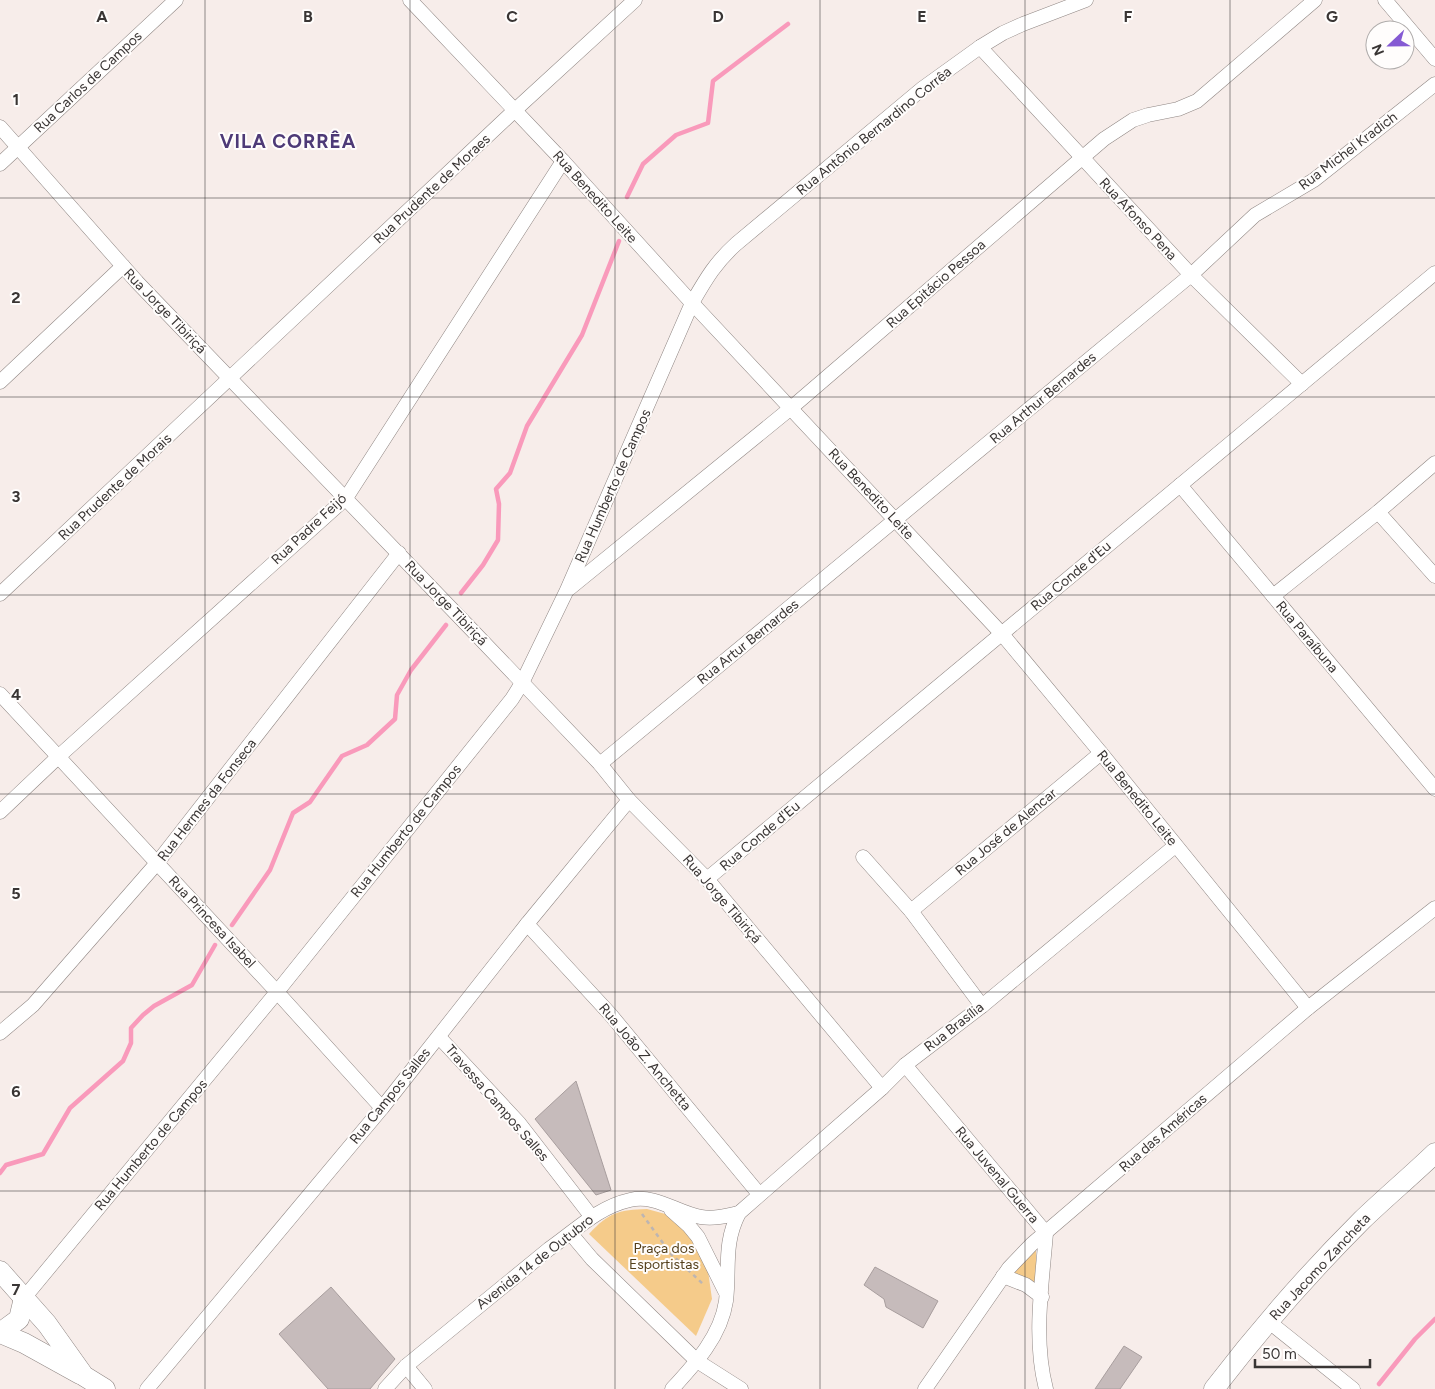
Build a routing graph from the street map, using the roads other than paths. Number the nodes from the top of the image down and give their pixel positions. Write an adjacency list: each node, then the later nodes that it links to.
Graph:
1 (176, 0): 12 (street, Rua Carlos de Campos)
2 (410, 0): 10 (street, Rua Benedito Leite)
3 (635, 0): 10 (street, Rua Prudente de Moraes)
4 (1086, 0): 7 (street, Rua Antônio Bernardino Corrêa)
5 (1315, 0): 13 (street, Rua Epitácio Pessoa)
6 (1385, 0): 8 (street)
7 (980, 47): 13 (street, Rua Afonso Pena); 19 (street, Rua Antônio Bernardino Corrêa)
8 (1435, 59)
9 (1435, 84): 18 (street, Rua Michel Kradich)
10 (514, 111): 14 (street, Rua Benedito Leite); 20 (street, Rua Prudente de Moraes)
11 (0, 127): 12 (street, Rua Jorge Tibiriçá)
12 (19, 147): 15 (street, Rua Carlos de Campos); 16 (street, Rua Jorge Tibiriçá)
13 (1082, 159): 18 (street, Rua Afonso Pena); 23 (street, Rua Epitácio Pessoa)
14 (563, 161): 19 (street, Rua Benedito Leite); 26 (street, Rua Padre Feijó)
15 (0, 164)
16 (122, 266): 20 (street, Rua Jorge Tibiriçá); 21 (street)
17 (1435, 274): 22 (street, Rua Conde d'Eu)
18 (1191, 275): 22 (street, Rua Afonso Pena); 28 (street, Rua Arthur Bernardes)
19 (692, 304): 23 (street, Rua Benedito Leite); 31 (street, Rua Humberto de Campos)
20 (231, 379): 26 (street, Rua Jorge Tibiriçá); 32 (street, Rua Prudente de Morais)
21 (0, 382)
22 (1302, 384): 25 (street, Rua Conde d'Eu)
23 (791, 408): 28 (street, Rua Benedito Leite); 31 (street, Rua Epitácio Pessoa)
24 (1435, 463): 27 (street)
25 (1180, 485): 33 (street, Rua Paraíbuna); 34 (street, Rua Conde d'Eu)
26 (346, 498): 29 (street, Rua Jorge Tibiriçá); 38 (street, Rua Padre Feijó)
27 (1378, 512): 30 (street); 33 (street)
28 (896, 520): 34 (street, Rua Benedito Leite); 39 (street, Rua Artur Bernardes)
29 (399, 553): 35 (street, Rua Jorge Tibiriçá); 45 (street, Rua Hermes da Fonseca)
30 (1435, 576)
31 (567, 590): 35 (street, Rua Humberto de Campos)
32 (0, 594)
33 (1273, 596): 40 (street, Rua Paraíbuna)
34 (1002, 634): 37 (street, Rua Benedito Leite); 46 (street, Rua Conde d'Eu)
35 (522, 683): 39 (street, Rua Jorge Tibiriçá); 50 (street, Rua Humberto de Campos)
36 (0, 694): 38 (street, Rua Princesa Isabel)
37 (1101, 753): 43 (street, Rua Benedito Leite); 48 (street, Rua José de Alencar)
38 (58, 757): 42 (street, Rua Padre Feijó); 45 (street, Rua Princesa Isabel)
39 (600, 764): 41 (street, Rua Jorge Tibiriçá)
40 (1435, 789)
41 (629, 800): 46 (street, Rua Jorge Tibiriçá); 49 (street, Rua Campos Salles)
42 (0, 812)
43 (1176, 846): 51 (street, Rua Brasília); 52 (street, Rua Benedito Leite)
44 (863, 856): 48 (street)
45 (157, 864): 50 (street, Rua Princesa Isabel); 53 (street, Rua Hermes da Fonseca)
46 (707, 880): 56 (street, Rua Jorge Tibiriçá)
47 (1435, 908): 52 (street, Rua das Américas)
48 (911, 911): 51 (street)
49 (527, 924): 54 (street, Rua Campos Salles); 59 (street, Rua João Z. Anchetta)
50 (277, 992): 57 (street, Rua Princesa Isabel); 69 (street, Rua Humberto de Campos)
51 (982, 1006): 55 (street, Rua Brasília)
52 (1308, 1008): 63 (street, Rua das Américas)
53 (0, 1034)
54 (439, 1037): 57 (street, Rua Campos Salles); 62 (street, Travessa Campos Salles)
55 (905, 1065): 56 (street, Rua Brasília); 63 (street, Rua Juvenal Guerra)
56 (882, 1088): 59 (street, Rua Brasília)
57 (382, 1108): 76 (street, Rua Campos Salles)
58 (1435, 1153): 70 (street, Rua Jacomo Zancheta)
59 (759, 1194): 61 (street, Rua Brasília)
60 (664, 1203): 61 (street, Avenida 14 de Outubro); 62 (street, Avenida 14 de Outubro); 67 (street)
61 (739, 1213): 67 (street)
62 (591, 1216): 64 (street, Avenida 14 de Outubro)
63 (1046, 1233): 66 (street, Rua das Américas); 68 (street, Rua Juvenal Guerra)
64 (571, 1234): 72 (street); 73 (street, Avenida 14 de Outubro)
65 (0, 1271): 69 (street)
66 (1003, 1276): 68 (street); 81 (street, Rua das Américas)
67 (726, 1294): 72 (street)
68 (1042, 1297): 82 (street, Rua Juvenal Guerra)
69 (24, 1298): 71 (street); 74 (street)
70 (1268, 1321): 83 (street, Rua Jacomo Zancheta); 84 (street)
71 (0, 1333): 74 (street)
72 (697, 1361): 79 (street); 80 (street)
73 (406, 1366): 77 (street, Avenida 14 de Outubro); 78 (street)
74 (84, 1376): 75 (street)
75 (105, 1389)
76 (148, 1389)
77 (385, 1389)
78 (425, 1389)
79 (672, 1389)
80 (741, 1389)
81 (924, 1389)
82 (1046, 1389)
83 (1214, 1389)
84 (1353, 1389)

